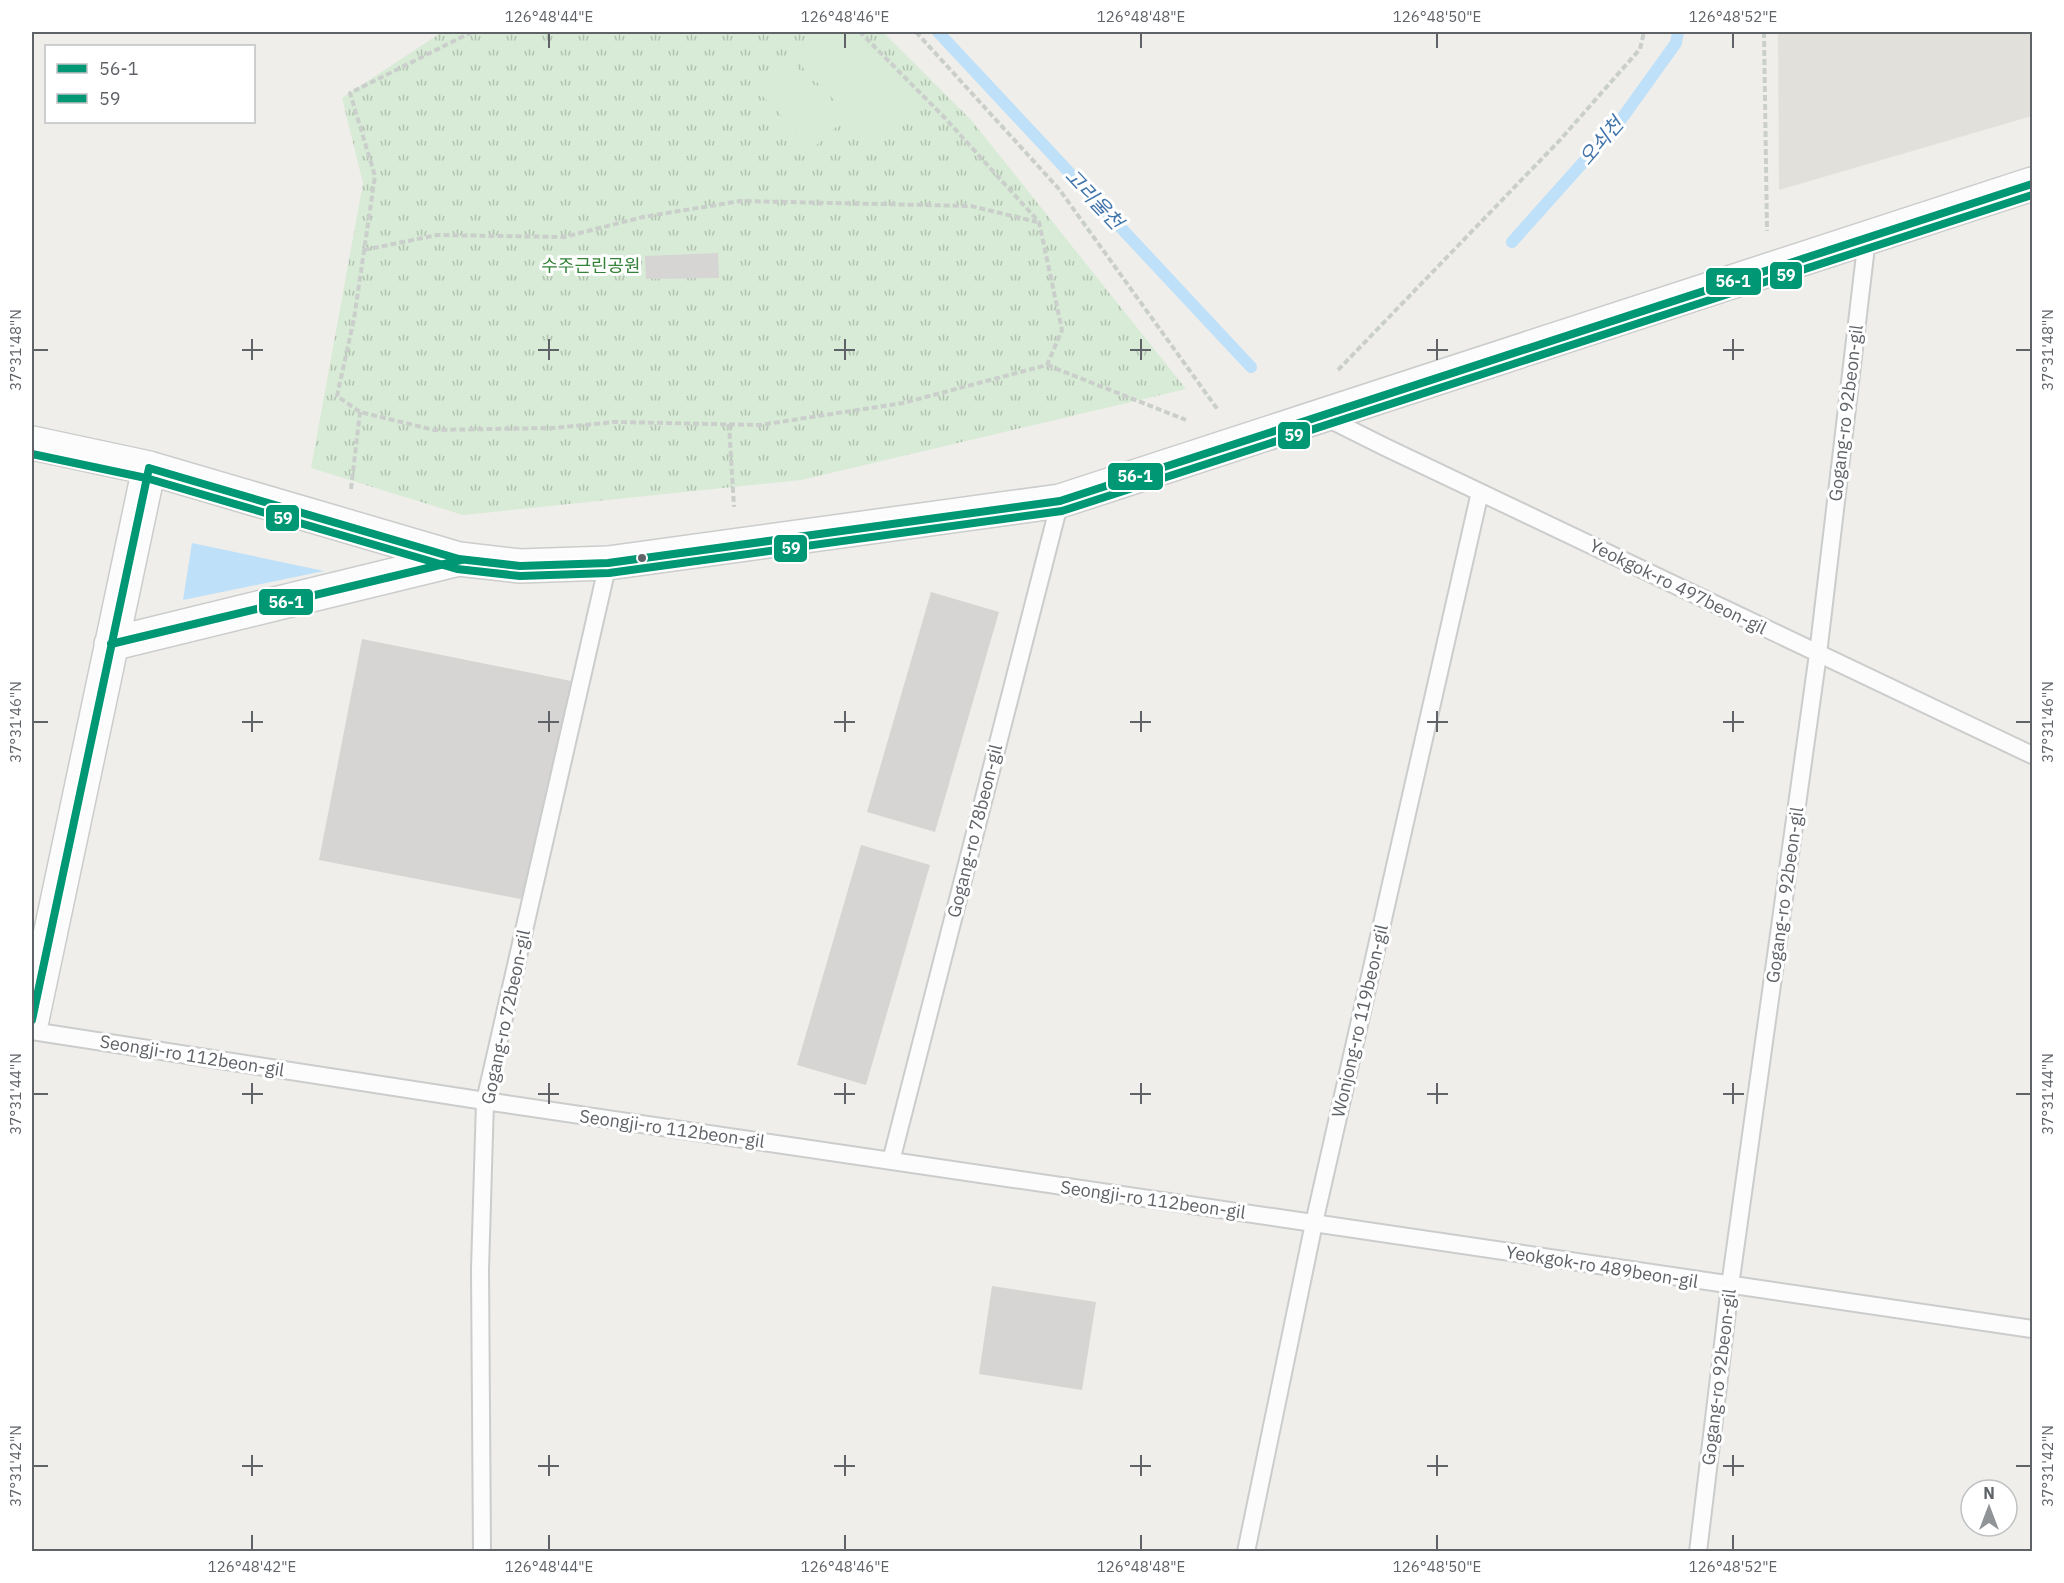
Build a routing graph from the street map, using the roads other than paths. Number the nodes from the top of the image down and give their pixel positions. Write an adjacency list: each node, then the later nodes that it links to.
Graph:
1 (2032, 184): 2 (street)
2 (1867, 238): 3 (street); 11 (lane, Gogang-ro 92beon-gil)
3 (1324, 416): 6 (lane, Yeokgok-ro 497beon-gil); 7 (street)
4 (32, 443): 5 (street)
5 (148, 468): 8 (street); 10 (street)
6 (1480, 492): 11 (lane, Yeokgok-ro 497beon-gil); 17 (lane, Wonjong-ro 119beon-gil)
7 (1060, 501): 9 (street); 16 (lane, Gogang-ro 78beon-gil)
8 (459, 559): 9 (street); 10 (street)
9 (608, 563): 15 (lane, Gogang-ro 72beon-gil)
10 (111, 644): 13 (street)
11 (1818, 654): 12 (lane, Yeokgok-ro 497beon-gil); 18 (lane, Gogang-ro 92beon-gil)
12 (2032, 755)
13 (32, 1020)
14 (32, 1031): 15 (lane, Seongji-ro 112beon-gil)
15 (486, 1101): 16 (lane, Seongji-ro 112beon-gil); 20 (lane, Gogang-ro 72beon-gil)
16 (891, 1161): 17 (lane, Seongji-ro 112beon-gil)
17 (1314, 1223): 18 (lane, Yeokgok-ro 489beon-gil); 21 (lane, Wonjong-ro 119beon-gil)
18 (1730, 1286): 19 (lane, Yeokgok-ro 489beon-gil); 22 (lane, Gogang-ro 92beon-gil)
19 (2032, 1329)
20 (482, 1551)
21 (1246, 1551)
22 (1698, 1551)

